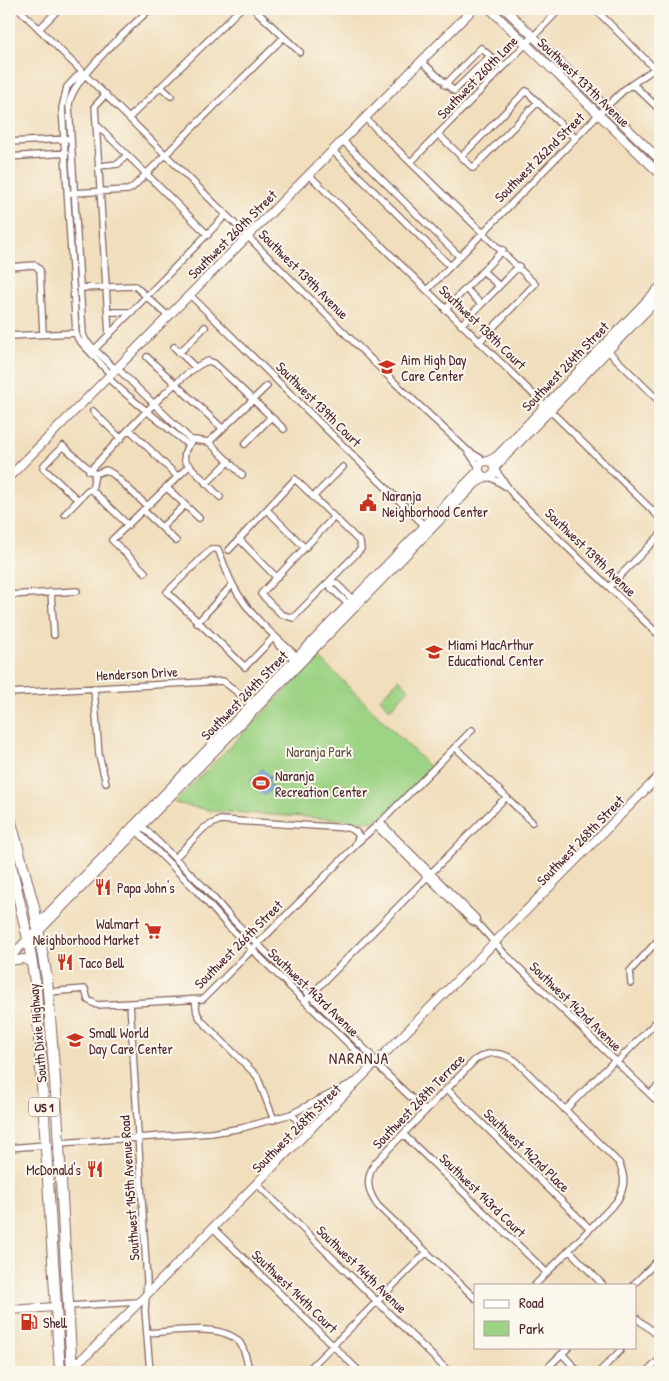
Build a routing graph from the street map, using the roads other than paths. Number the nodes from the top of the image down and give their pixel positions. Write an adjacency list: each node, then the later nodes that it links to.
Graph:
1 (19, 9): 11 (street, Southwest 139th Avenue)
2 (60, 9): 11 (street)
3 (150, 9): 21 (street)
4 (240, 9): 24 (street)
5 (254, 9): 13 (street)
6 (473, 9): 17 (street, Southwest 260th Street)
7 (490, 9): 14 (street, Southwest 137th Avenue)
8 (505, 9): 12 (street, Southwest 137th Avenue)
9 (560, 9): 12 (street, Southwest 260th Lane)
10 (595, 9): 20 (street)
11 (39, 29): 21 (street, Southwest 139th Avenue)
12 (534, 36): 14 (street, Southwest 260th Lane); 28 (street, Southwest 137th Avenue)
13 (284, 37): 15 (street); 43 (street)
14 (526, 44): 19 (street, Southwest 260th Lane); 30 (street, Southwest 137th Avenue)
15 (300, 52)
16 (490, 56): 19 (street); 22 (street); 22 (street)
17 (421, 61): 22 (street); 32 (street, Southwest 260th Street)
18 (660, 65): 20 (street, Southwest 262nd Street)
19 (503, 67): 34 (street, Southwest 260th Lane)
20 (655, 69): 23 (street, Southwest 262nd Street)
21 (84, 72): 25 (street, Southwest 139th Avenue); 36 (street); 37 (street)
22 (445, 85)
23 (631, 86): 28 (street, Southwest 262nd Street); 29 (street)
24 (161, 87): 26 (street); 31 (street)
25 (106, 94): 31 (street, Southwest 139th Avenue); 33 (street)
26 (171, 96)
27 (538, 102): 35 (street); 45 (street); 45 (street)
28 (606, 107): 30 (street, Southwest 262nd Street); 47 (street, Southwest 137th Avenue)
29 (660, 110)
30 (599, 115): 35 (street, Southwest 262nd Street); 51 (street, Southwest 137th Avenue)
31 (129, 118): 43 (street, Southwest 139th Avenue)
32 (366, 118): 38 (street, Southwest 260th Street); 48 (street)
33 (97, 125): 44 (street); 49 (street)
34 (438, 134): 45 (street); 48 (street, Southwest 260th Lane)
35 (575, 138): 57 (street, Southwest 262nd Street)
36 (64, 139): 37 (street); 39 (street); 41 (street)
37 (72, 139): 42 (street)
38 (343, 141): 40 (street, Southwest 260th Street); 61 (street)
39 (9, 142)
40 (333, 151): 52 (street, Southwest 260th Street); 62 (street)
41 (65, 153): 42 (street); 46 (street); 55 (street)
42 (72, 153): 54 (street)
43 (166, 154): 50 (street); 56 (street, Southwest 139th Avenue)
44 (126, 156): 49 (street); 50 (street)
45 (461, 157)
46 (9, 158)
47 (660, 160)
48 (411, 162): 57 (street)
49 (99, 166): 53 (street)
50 (146, 174): 53 (street); 58 (street)
51 (660, 174)
52 (309, 175): 59 (street, Southwest 260th Street); 71 (street, Southwest 138th Court)
53 (101, 192): 54 (street); 66 (street)
54 (75, 193): 55 (street); 69 (street)
55 (68, 194): 82 (street)
56 (226, 215): 58 (street); 59 (street, Southwest 139th Avenue)
57 (484, 232): 60 (street); 61 (street, Southwest 262nd Street)
58 (208, 235): 73 (street)
59 (247, 236): 72 (street, Southwest 260th Street); 113 (street, Southwest 139th Avenue)
60 (503, 250): 63 (street); 65 (street)
61 (459, 256): 62 (street, Southwest 262nd Street)
62 (450, 266): 71 (street, Southwest 262nd Street)
63 (519, 266): 67 (street); 86 (street)
64 (9, 267): 83 (street)
65 (483, 271): 67 (street); 70 (street)
66 (107, 286): 69 (street); 73 (street); 77 (street)
67 (499, 286): 75 (street)
68 (660, 287): 88 (street, Southwest 264th Street)
69 (80, 288): 89 (street)
70 (466, 289): 75 (street); 76 (street)
71 (427, 290): 76 (street, Southwest 138th Court)
72 (190, 295): 79 (street, Southwest 260th Street); 139 (street, Southwest 139th Court)
73 (147, 296): 78 (street); 79 (street)
74 (660, 297): 88 (street, Southwest 264th Street)
75 (481, 304): 80 (street)
76 (445, 310): 80 (street, Southwest 138th Court)
77 (108, 312): 78 (street); 84 (street)
78 (132, 312): 84 (street)
79 (169, 317): 93 (street, Southwest 260th Street)
80 (461, 325): 86 (street, Southwest 138th Court)
81 (205, 327): 90 (street)
82 (76, 333): 83 (street); 93 (street)
83 (42, 334): 85 (street)
84 (109, 335): 89 (street)
85 (9, 336)
86 (479, 342): 99 (street, Southwest 138th Court)
87 (174, 347): 90 (street)
88 (605, 348): 97 (street); 99 (street, Southwest 264th Street)
89 (95, 349): 93 (street)
90 (179, 353): 92 (street)
91 (147, 357): 94 (street)
92 (195, 368): 94 (street); 96 (street)
93 (113, 373): 98 (street); 101 (street); 121 (street, Southwest 260th Street)
94 (176, 385): 98 (street); 105 (street)
95 (267, 386): 96 (street)
96 (253, 399): 102 (street); 105 (street)
97 (660, 402)
98 (156, 404): 101 (street); 103 (street)
99 (546, 408): 113 (street, Southwest 264th Street); 116 (street, Southwest 264th Street); 136 (street, Southwest 138th Court)
100 (93, 411): 108 (street)
101 (150, 411): 104 (street); 107 (street)
102 (271, 416): 106 (street); 111 (street)
103 (174, 423): 104 (street); 110 (street)
104 (169, 428): 110 (street)
105 (222, 429): 109 (street)
106 (284, 429)
107 (130, 430): 108 (street); 120 (street)
108 (121, 439): 117 (street)
109 (209, 442): 110 (street); 112 (street)
110 (190, 443): 114 (street)
111 (245, 444)
112 (229, 461): 119 (street); 123 (street)
113 (483, 465): 116 (street); 122 (street); 139 (street, Southwest 264th Street)
114 (189, 466): 120 (street); 123 (street)
115 (343, 468): 127 (street)
116 (495, 468): 122 (street, Southwest 264th Street); 124 (street, Southwest 139th Avenue)
117 (89, 471): 118 (street); 129 (street)
118 (95, 474): 126 (street); 131 (street)
119 (242, 475)
120 (177, 476): 125 (street)
121 (9, 477)
122 (488, 477): 124 (street, Southwest 139th Avenue); 139 (street, Southwest 264th Street)
123 (206, 484): 128 (street)
124 (505, 486): 149 (street, Southwest 139th Avenue)
125 (166, 487): 130 (street); 131 (street)
126 (92, 490): 129 (street); 137 (street)
127 (313, 496): 132 (street); 134 (street)
128 (220, 497)
129 (78, 500): 133 (street)
130 (185, 505): 135 (street); 138 (street)
131 (145, 508): 137 (street); 138 (street)
132 (267, 510): 141 (street); 143 (street)
133 (65, 514)
134 (334, 517): 143 (street); 147 (street)
135 (198, 518)
136 (660, 518)
137 (128, 525): 145 (street)
138 (162, 528): 142 (street)
139 (428, 529): 153 (street, Southwest 264th Street); 161 (street, Southwest 264th Street)
140 (660, 535): 149 (street)
141 (239, 539): 144 (street); 146 (street)
142 (176, 540)
143 (305, 548): 146 (street)
144 (229, 550)
145 (145, 572)
146 (276, 577): 147 (street)
147 (330, 581): 153 (street)
148 (232, 585): 154 (street); 154 (street); 157 (street)
149 (609, 587): 156 (street, Southwest 139th Avenue)
150 (77, 591): 151 (street)
151 (51, 592): 152 (street); 155 (street)
152 (9, 596)
153 (351, 603): 158 (street, Southwest 264th Street)
154 (197, 623): 157 (street)
155 (54, 635)
156 (660, 636)
157 (274, 637): 158 (street)
158 (296, 659): 161 (street, Southwest 264th Street)
159 (94, 688): 160 (street, Henderson Drive); 161 (street, Henderson Drive); 165 (street)
160 (9, 693)
161 (254, 706): 170 (street, Southwest 264th Street)
162 (472, 730): 163 (street)
163 (455, 747): 166 (street); 169 (street)
164 (660, 775): 178 (street, Southwest 268th Street)
165 (106, 783)
166 (506, 797): 168 (street); 174 (street)
167 (9, 815): 175 (highway, South Dixie Highway / US 1)
168 (532, 822)
169 (378, 824): 171 (street); 174 (street, Southwest 142nd Avenue)
170 (137, 827): 173 (street, Southwest 143rd Avenue); 175 (street, Southwest 264th Street); 180 (street, Southwest 143rd Avenue)
171 (357, 844): 173 (street); 179 (street, Southwest 266th Street)
172 (9, 856): 177 (highway, South Dixie Highway / US 1)
173 (175, 858): 179 (street, Southwest 143rd Avenue)
174 (430, 875): 178 (street, Southwest 142nd Avenue); 185 (street)
175 (38, 927): 177 (street, Southwest 264th Street); 184 (highway, South Dixie Highway / US 1)
176 (660, 938): 183 (street)
177 (28, 939): 181 (street, Southwest 264th Street); 182 (highway, South Dixie Highway / US 1)
178 (496, 943): 190 (street, Southwest 142nd Avenue); 191 (street, Southwest 268th Street)
179 (258, 944): 180 (street, Southwest 266th Street); 185 (street, Southwest 143rd Avenue)
180 (252, 950): 186 (street, Southwest 266th Street); 187 (street, Southwest 143rd Avenue)
181 (9, 960): 182 (street)
182 (33, 964): 192 (highway, South Dixie Highway / US 1)
183 (631, 983)
184 (48, 992): 188 (street, Southwest 266th Street); 205 (highway, South Dixie Highway / US 1)
185 (310, 995): 187 (street); 191 (street, Southwest 143rd Avenue)
186 (195, 1000): 188 (street, Southwest 266th Street); 201 (street)
187 (304, 1001): 191 (street, Southwest 143rd Avenue)
188 (130, 1003): 204 (street, Southwest 145th Avenue Road)
189 (660, 1018): 190 (street)
190 (616, 1061): 196 (street, Southwest 142nd Avenue); 198 (street)
191 (376, 1064): 193 (street, Southwest 268th Street); 199 (street, Southwest 143rd Avenue)
192 (42, 1072): 205 (highway); 206 (highway, South Dixie Highway / US 1)
193 (362, 1078): 200 (street); 202 (street, Southwest 268th Street)
194 (660, 1084): 196 (street)
195 (447, 1089): 198 (street, Southwest 268th Terrace); 199 (street, Southwest 268th Terrace); 211 (street, Southwest 142nd Place)
196 (650, 1094): 197 (street, Southwest 142nd Avenue)
197 (660, 1104)
198 (565, 1110): 211 (street)
199 (425, 1111): 203 (street, Southwest 268th Terrace)
200 (291, 1114): 201 (street); 202 (street)
201 (274, 1120): 204 (street)
202 (309, 1132): 208 (street, Southwest 268th Street)
203 (403, 1134): 213 (street, Southwest 268th Terrace); 215 (street, Southwest 143rd Court)
204 (138, 1138): 205 (street); 219 (street, Southwest 145th Avenue Road)
205 (59, 1143): 209 (highway, South Dixie Highway / US 1)
206 (46, 1145): 207 (street); 209 (highway); 224 (highway, South Dixie Highway / US 1)
207 (9, 1148)
208 (257, 1184): 210 (street, Southwest 268th Street); 222 (street, Southwest 144th Avenue)
209 (62, 1208): 223 (highway, South Dixie Highway / US 1)
210 (213, 1228): 219 (street, Southwest 268th Street); 229 (street, Southwest 144th Court)
211 (590, 1229): 212 (street)
212 (569, 1250): 215 (street); 217 (street)
213 (427, 1252): 220 (street); 222 (street)
214 (660, 1258): 218 (street)
215 (547, 1273): 216 (street)
216 (536, 1284)
217 (602, 1284)
218 (634, 1284)
219 (146, 1296): 221 (street, Southwest 268th Street); 227 (street, Southwest 145th Avenue Road)
220 (474, 1297)
221 (140, 1302): 223 (street); 234 (street, Southwest 268th Street)
222 (378, 1302): 229 (street); 240 (street, Southwest 144th Avenue)
223 (68, 1306): 234 (highway, South Dixie Highway / US 1)
224 (56, 1307): 225 (street); 234 (highway); 235 (highway, South Dixie Highway / US 1)
225 (9, 1310)
226 (636, 1318): 228 (street)
227 (147, 1333): 236 (street, Southwest 145th Avenue Road); 237 (street)
228 (660, 1337)
229 (333, 1346): 238 (street); 239 (street, Southwest 144th Court)
230 (568, 1348): 232 (street)
231 (620, 1351): 243 (street)
232 (562, 1354): 241 (street); 242 (street)
233 (660, 1359): 244 (street)
234 (70, 1370)
235 (60, 1372)
236 (150, 1372)
237 (250, 1372)
238 (306, 1372)
239 (360, 1372)
240 (449, 1372)
241 (543, 1372)
242 (579, 1372)
243 (599, 1372)
244 (647, 1372)

